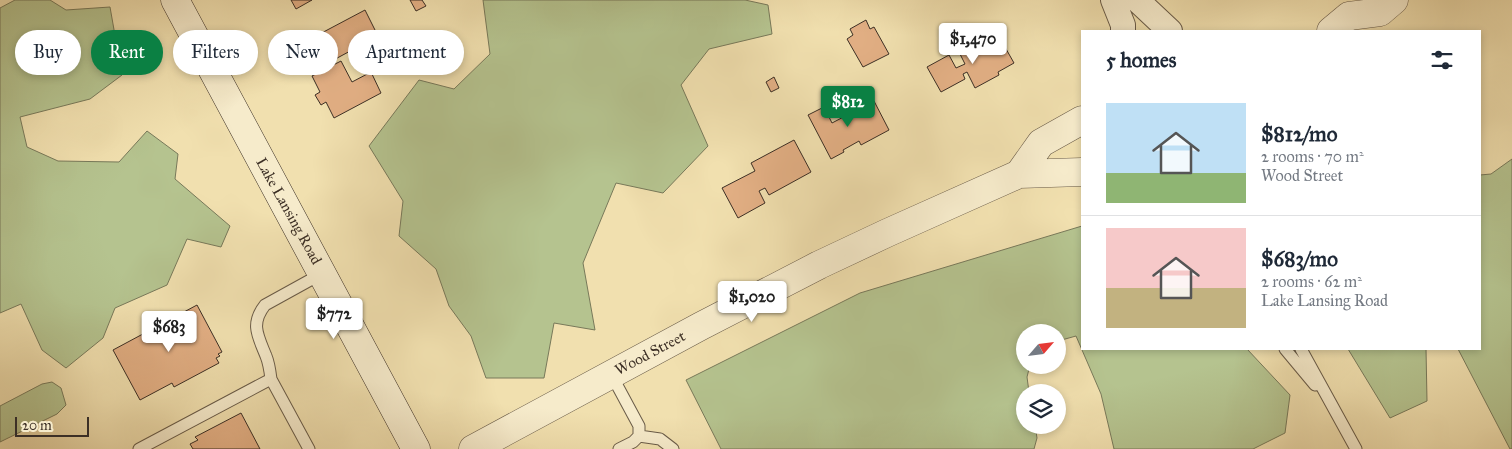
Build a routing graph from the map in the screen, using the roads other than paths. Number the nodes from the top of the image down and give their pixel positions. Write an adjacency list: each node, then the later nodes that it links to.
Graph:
1 (175, 0): 11 (street, Lake Lansing Road)
2 (1112, 0): 5 (street)
3 (1137, 0): 6 (street)
4 (1383, 14): 7 (street)
5 (1124, 30)
6 (1169, 30)
7 (1332, 30)
8 (1081, 121): 10 (street)
9 (1081, 172): 10 (street, Wood Street)
10 (1019, 174): 14 (street, Wood Street)
11 (323, 274): 15 (lane); 20 (street, Lake Lansing Road)
12 (1286, 350): 16 (lane)
13 (1302, 350): 16 (lane)
14 (611, 374): 17 (lane); 21 (street, Wood Street)
15 (271, 379): 18 (lane); 19 (lane)
16 (1332, 406): 24 (lane)
17 (639, 436): 22 (lane); 23 (lane)
18 (139, 449)
19 (309, 449)
20 (416, 449)
21 (474, 449)
22 (620, 449)
23 (672, 449)
24 (1356, 449)

